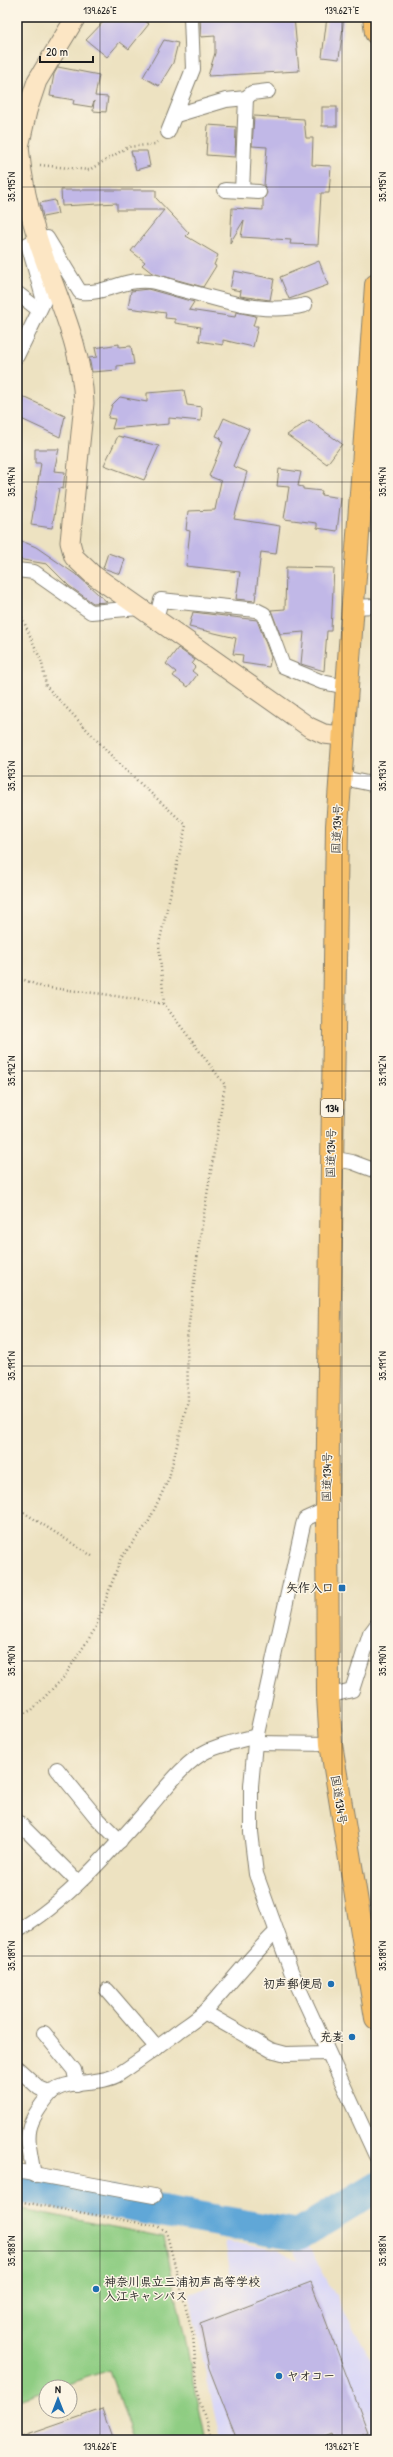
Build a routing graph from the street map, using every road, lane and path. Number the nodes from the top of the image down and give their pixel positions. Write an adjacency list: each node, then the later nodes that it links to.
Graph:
1 (76, 17): 9 (street)
2 (191, 17): 7 (street)
3 (374, 17): 4 (highway)
4 (376, 33)
5 (268, 91): 6 (street)
6 (246, 98): 7 (street); 11 (street)
7 (176, 115): 8 (street)
8 (168, 132): 9 (path)
9 (19, 153): 13 (street)
10 (225, 190): 11 (street)
11 (242, 191): 12 (street)
12 (260, 192)
13 (38, 240): 16 (street); 17 (street); 23 (street)
14 (376, 285): 22 (highway, 国道134号 / 134)
15 (17, 293): 17 (street)
16 (305, 305)
17 (40, 310): 18 (street)
18 (17, 356)
19 (17, 570): 23 (street)
20 (17, 606): 30 (path)
21 (376, 606): 22 (street)
22 (352, 607): 25 (highway, 国道134号 / 134)
23 (139, 608): 24 (street)
24 (156, 619): 25 (street); 26 (street)
25 (346, 687): 26 (highway, 国道134号 / 134)
26 (342, 736): 27 (highway, 国道134号 / 134)
27 (339, 777): 28 (street); 31 (highway, 国道134号 / 134)
28 (376, 785)
29 (17, 976): 30 (path)
30 (164, 1004): 38 (path)
31 (331, 1158): 32 (street); 34 (highway, 国道134号 / 134)
32 (376, 1171)
33 (17, 1508): 35 (path)
34 (327, 1509): 37 (highway, 国道134号 / 134); 39 (street)
35 (92, 1556)
36 (376, 1626): 37 (street)
37 (328, 1696): 40 (highway, 国道134号 / 134)
38 (17, 1716)
39 (256, 1740): 40 (street); 43 (street); 47 (street)
40 (331, 1744): 45 (highway, 国道134号 / 134)
41 (57, 1769): 43 (street)
42 (17, 1821): 44 (street)
43 (120, 1841): 44 (street)
44 (78, 1882): 46 (street)
45 (368, 1928): 50 (highway, 国道134号 / 134)
46 (17, 1931)
47 (276, 1932): 49 (street); 53 (street)
48 (107, 1990): 52 (street)
49 (204, 2012): 52 (street); 53 (street)
50 (376, 2018)
51 (44, 2033): 55 (street)
52 (157, 2048): 55 (street)
53 (328, 2053): 57 (street)
54 (17, 2068): 56 (street)
55 (78, 2084): 56 (street)
56 (51, 2093): 59 (street)
57 (376, 2156)
58 (17, 2171): 59 (street)
59 (34, 2175): 60 (street)
60 (154, 2196)
61 (17, 2201): 62 (path)
62 (212, 2440)

